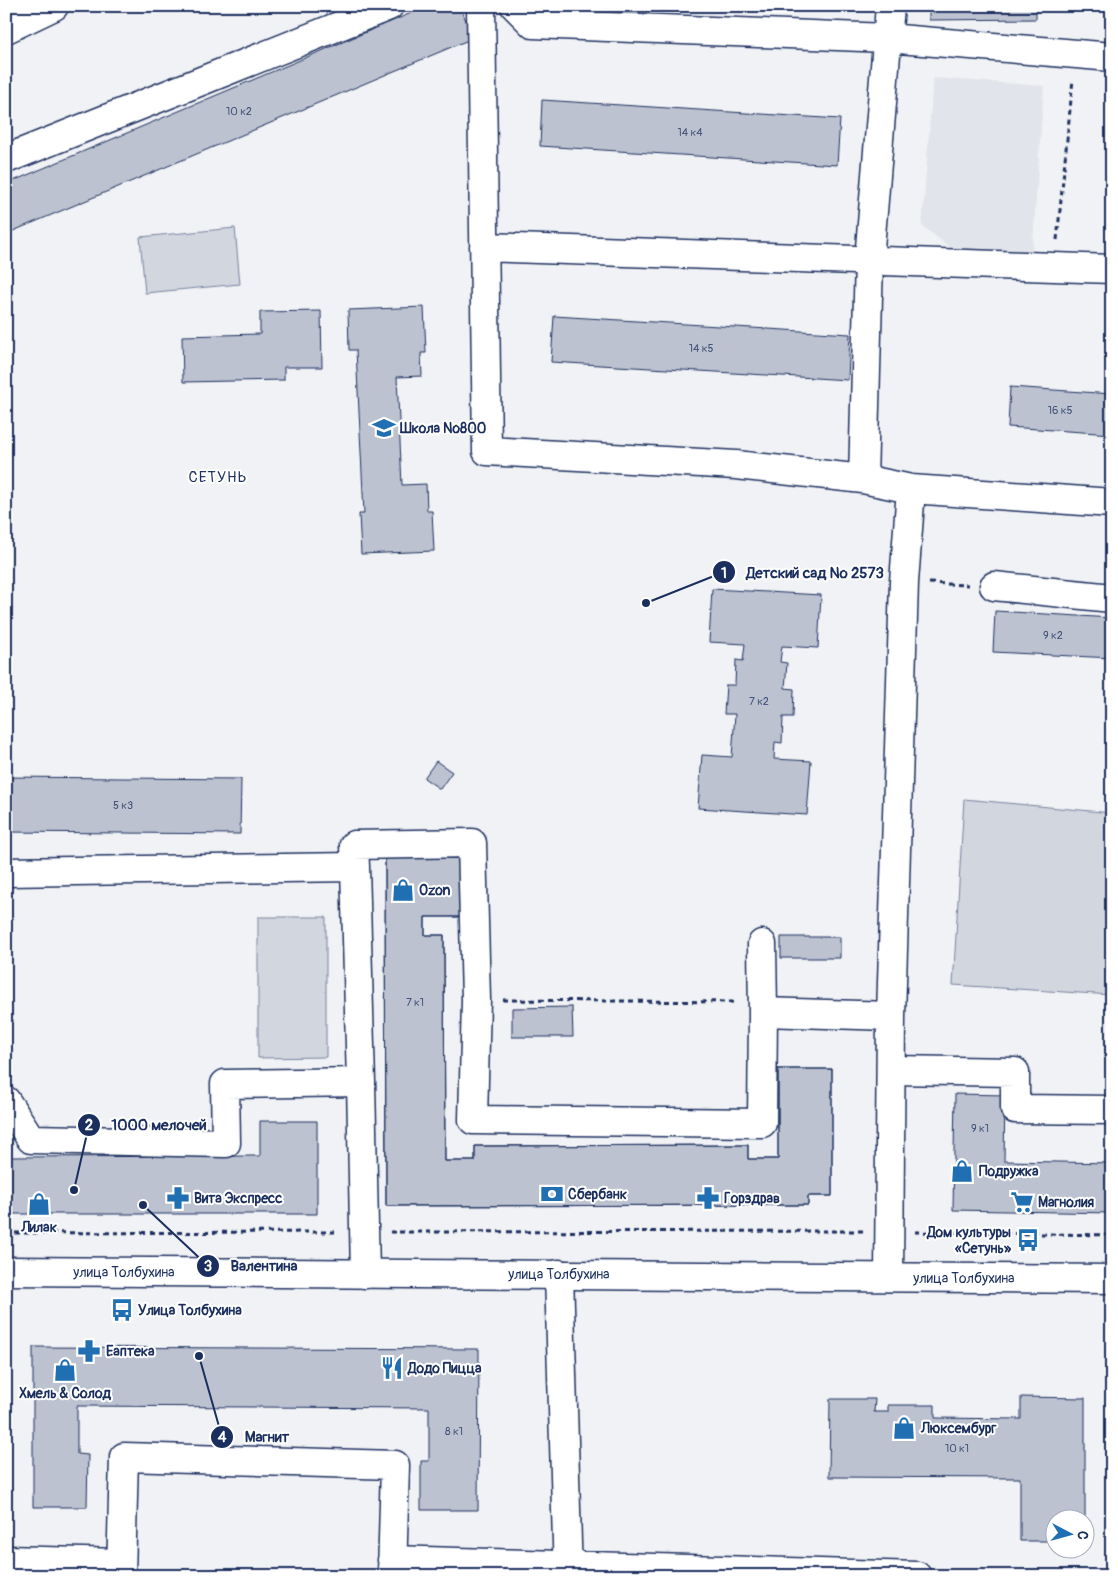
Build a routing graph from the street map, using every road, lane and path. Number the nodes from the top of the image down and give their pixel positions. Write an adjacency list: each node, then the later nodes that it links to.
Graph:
1 (54, 6): 6 (main road)
2 (389, 6): 10 (main road)
3 (481, 6): 11 (main road)
4 (515, 6): 7 (main road)
5 (890, 6): 7 (main road)
6 (6, 30)
7 (887, 38): 8 (main road); 12 (main road)
8 (1075, 54): 9 (main road); 13 (path)
9 (1112, 57)
10 (6, 159)
11 (484, 247): 12 (main road); 15 (main road)
12 (869, 260): 13 (main road); 15 (main road)
13 (1054, 267): 14 (main road)
14 (1112, 269)
15 (863, 479): 16 (main road)
16 (911, 489): 17 (main road); 18 (main road)
17 (1112, 503)
18 (904, 582): 19 (path); 26 (main road)
19 (994, 586): 20 (main road)
20 (1112, 598)
21 (355, 867): 22 (main road); 24 (main road); 28 (main road)
22 (6, 872)
23 (762, 944): 25 (main road)
24 (476, 1000): 25 (path); 25 (main road)
25 (763, 1007): 26 (main road)
26 (892, 1016): 27 (main road)
27 (892, 1070): 30 (main road); 31 (main road)
28 (361, 1082): 29 (main road); 32 (main road)
29 (6, 1102)
30 (1112, 1110)
31 (890, 1231): 32 (path); 34 (path); 38 (main road)
32 (364, 1232): 33 (path); 36 (main road)
33 (6, 1233)
34 (1112, 1235)
35 (6, 1271): 36 (main road, улица Толбухина)
36 (365, 1274): 37 (main road, улица Толбухина)
37 (559, 1274): 38 (main road, улица Толбухина); 43 (main road)
38 (889, 1277): 39 (main road, улица Толбухина)
39 (1112, 1279)
40 (6, 1560): 42 (main road)
41 (392, 1568): 42 (main road); 43 (main road)
42 (121, 1569)
43 (568, 1570): 44 (main road)
44 (917, 1576)

